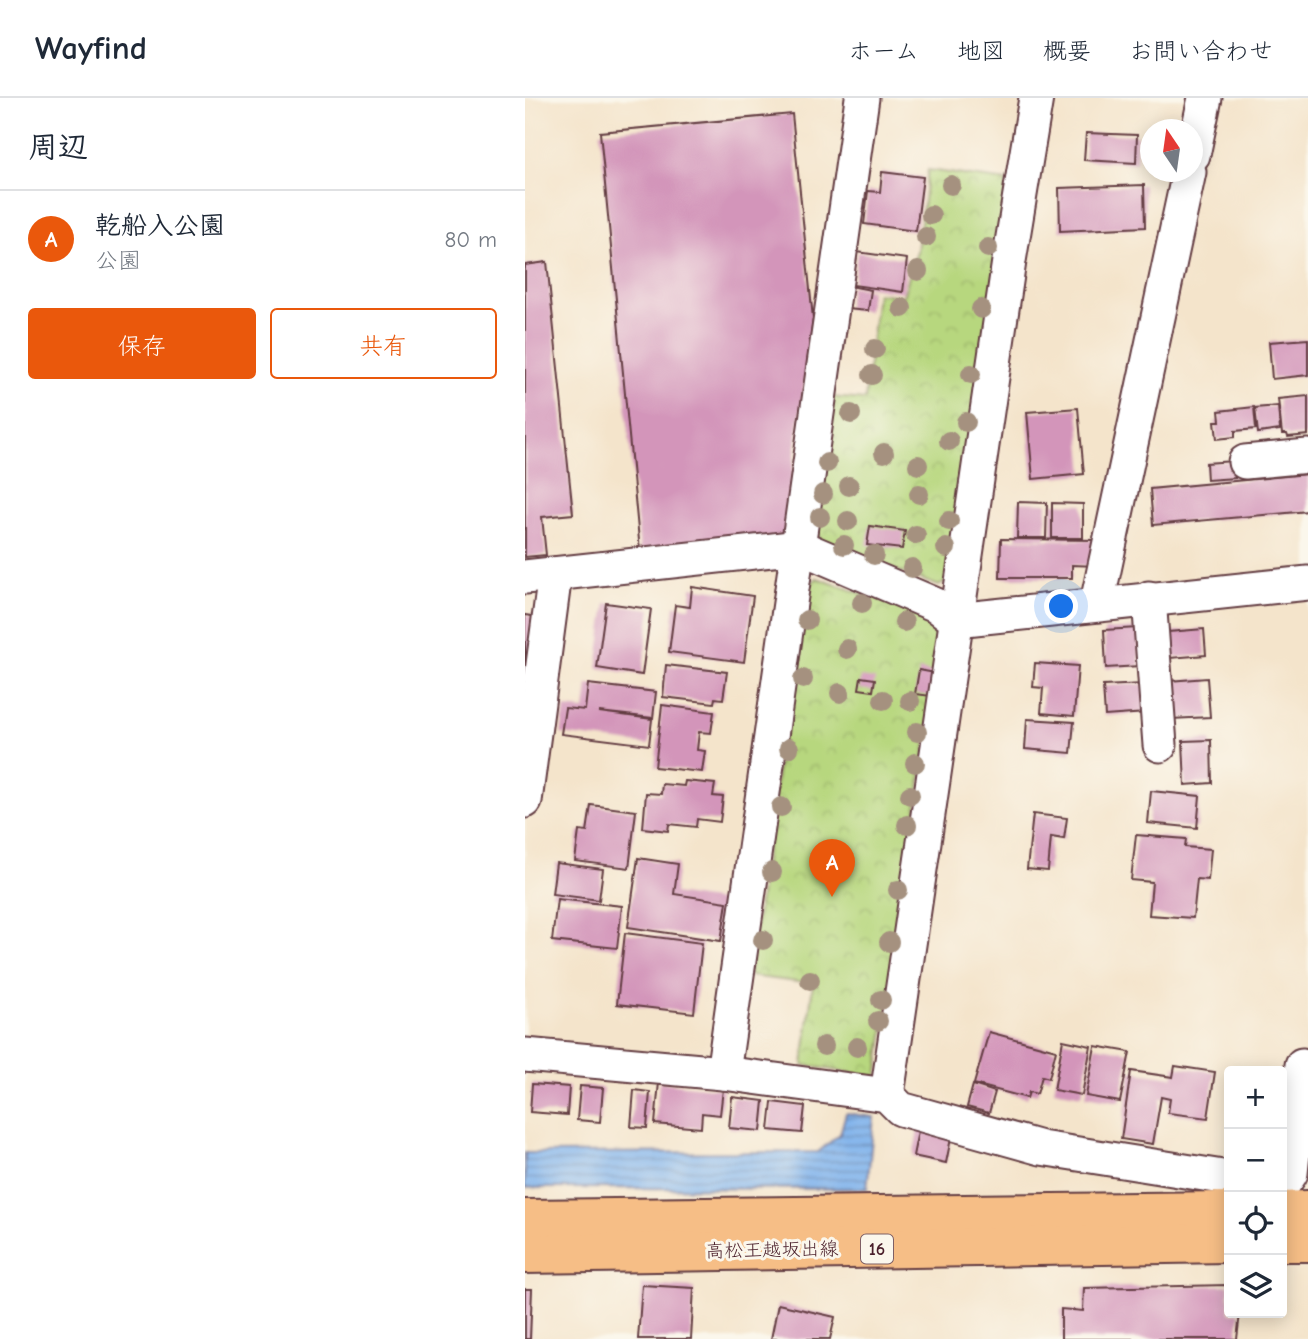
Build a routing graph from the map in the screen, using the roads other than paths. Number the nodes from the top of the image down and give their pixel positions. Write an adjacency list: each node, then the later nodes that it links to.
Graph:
1 (862, 98): 8 (street)
2 (1036, 98): 13 (street)
3 (1205, 98): 4 (street)
4 (1200, 119)
5 (1187, 182): 12 (street)
6 (1260, 453): 7 (street)
7 (1308, 456)
8 (800, 547): 9 (street); 13 (street); 18 (street)
9 (540, 576): 15 (street)
10 (1308, 583): 11 (street)
11 (1149, 598): 12 (street); 14 (street)
12 (1097, 603): 13 (street)
13 (956, 620): 19 (street)
14 (1160, 745)
15 (525, 801)
16 (525, 1055): 18 (street)
17 (1302, 1065): 21 (street)
18 (723, 1073): 19 (street)
19 (887, 1095): 20 (street)
20 (1224, 1177)
21 (1287, 1179)
22 (1308, 1210): 24 (main road)
23 (1224, 1211): 25 (main road, 高松王越坂出線 / 16)
24 (1287, 1211)
25 (525, 1219)
26 (1287, 1242): 27 (main road)
27 (1308, 1242)
28 (1224, 1243): 29 (main road, 高松王越坂出線 / 16)
29 (525, 1254)

